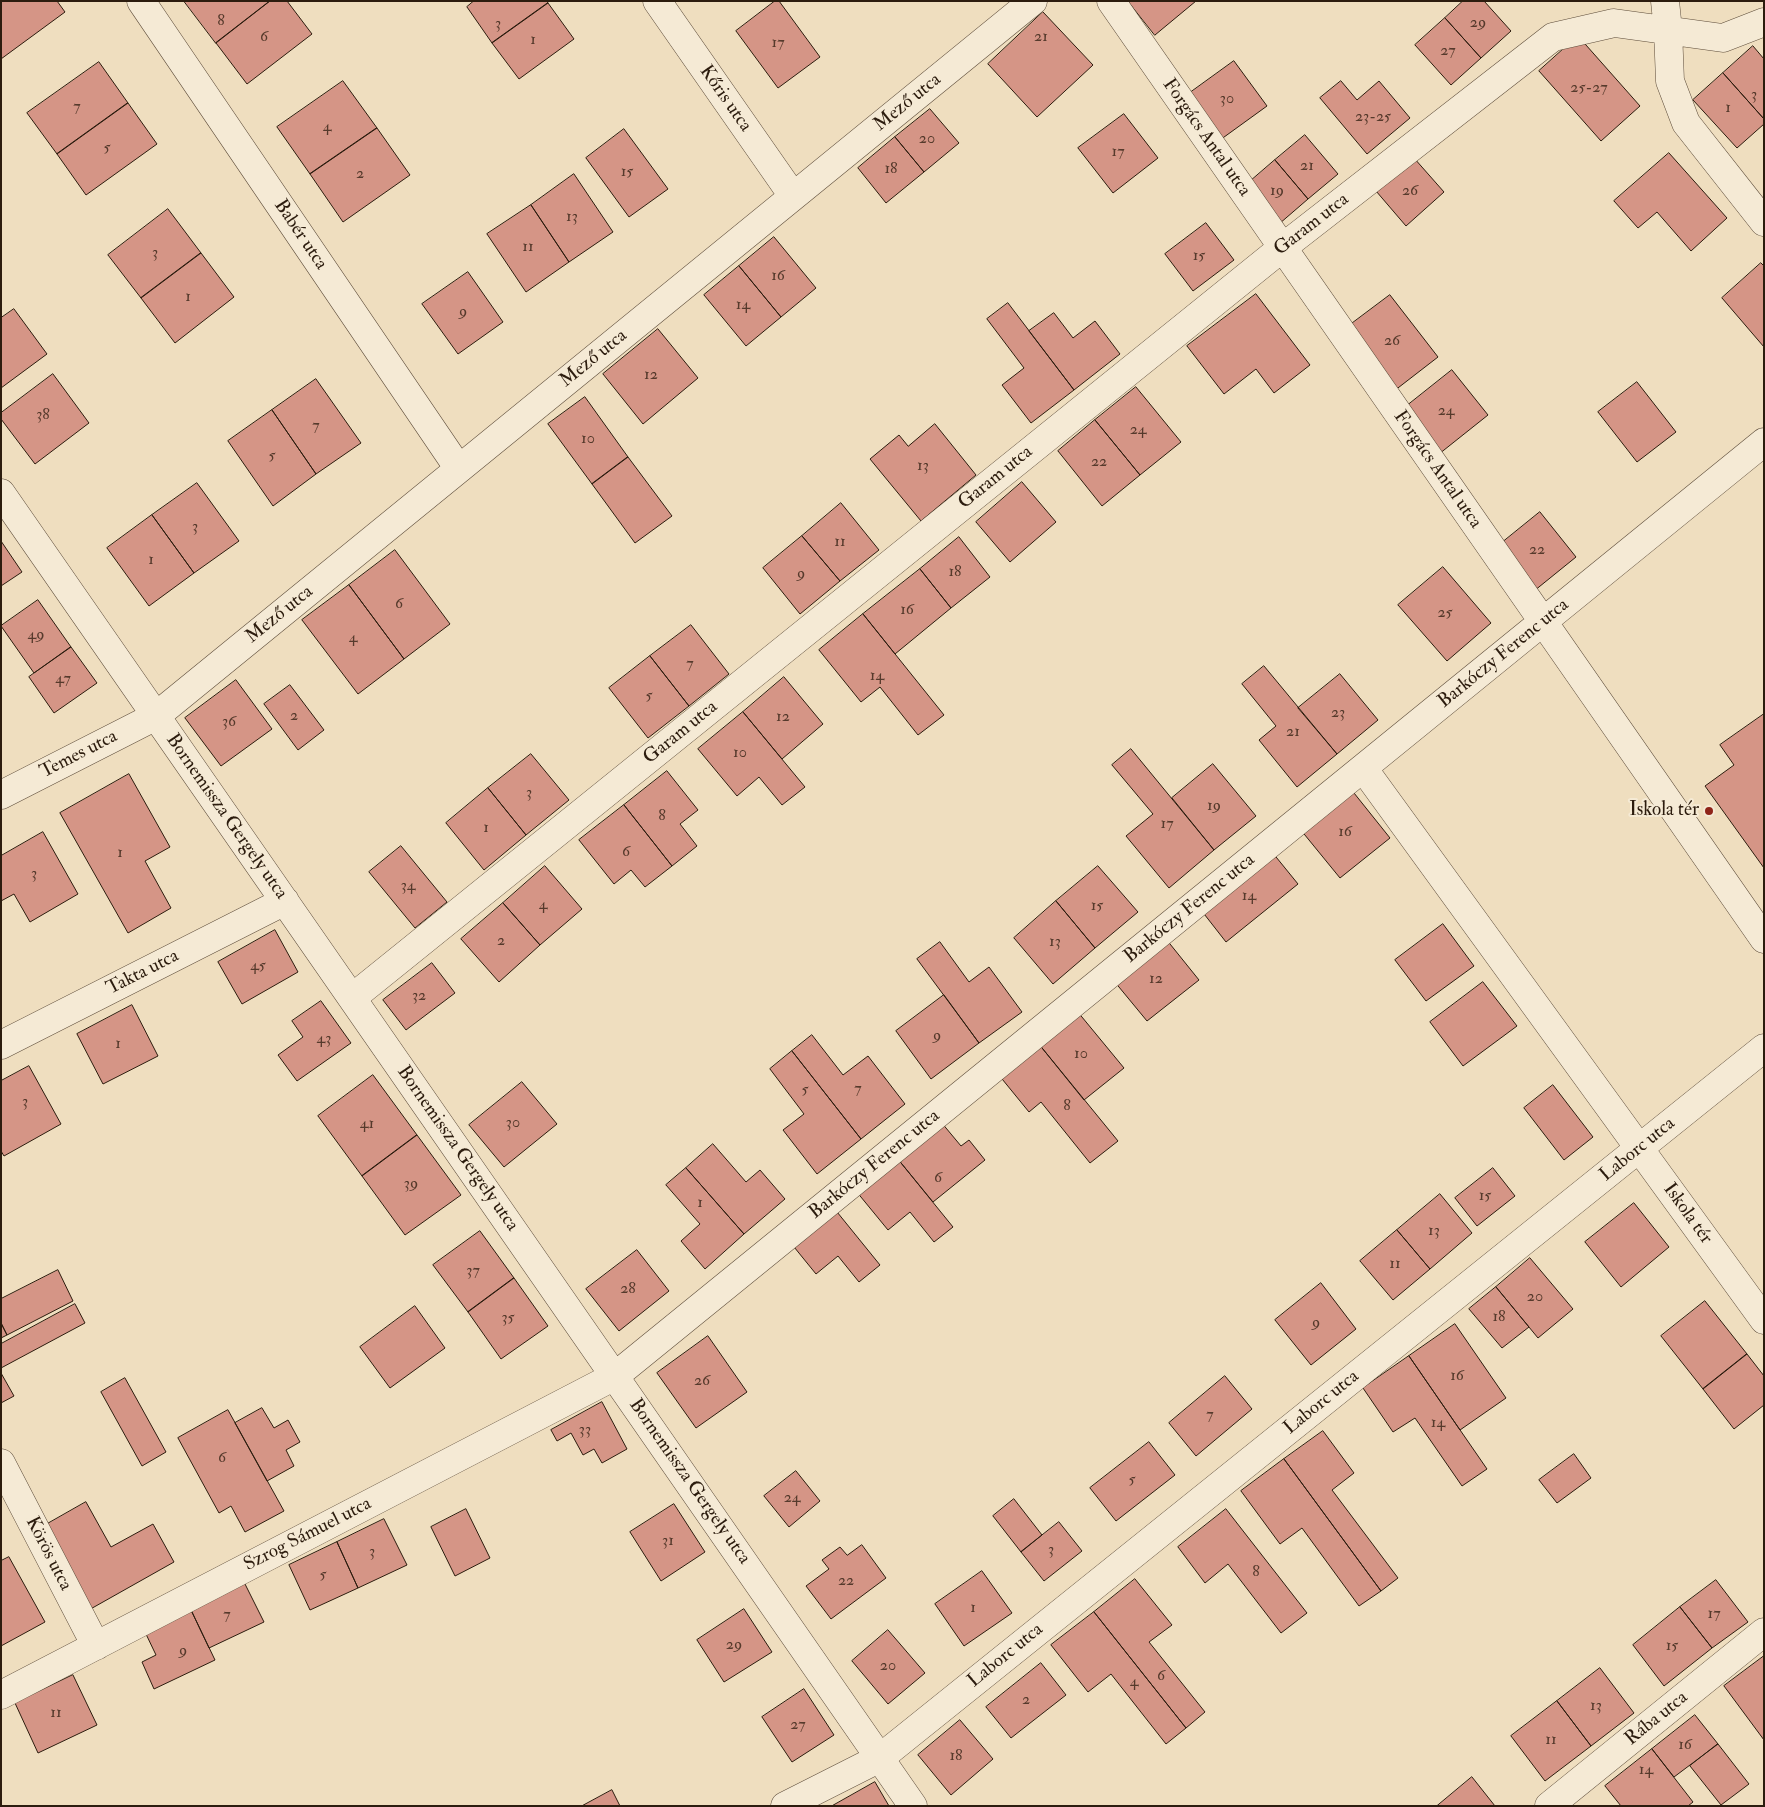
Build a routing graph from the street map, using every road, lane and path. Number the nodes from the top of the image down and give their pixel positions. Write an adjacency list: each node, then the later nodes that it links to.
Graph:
1 (141, 1): 12 (street, Babér utca)
2 (657, 1): 8 (street, Kőris utca)
3 (1033, 1): 8 (street, Mező utca)
4 (1111, 1): 10 (street, Forgács Antal utca)
5 (1665, 1): 7 (street)
6 (1764, 22): 7 (street, Garam utca)
7 (1668, 30): 9 (street); 10 (street, Garam utca)
8 (793, 196): 12 (street, Mező utca)
9 (1764, 222)
10 (1282, 248): 14 (street, Forgács Antal utca); 20 (street, Garam utca)
11 (1764, 442): 14 (street, Barkóczy Ferenc utca)
12 (459, 469): 15 (street, Mező utca)
13 (1, 493): 15 (street, Bornemissza Gergely utca)
14 (1543, 622): 16 (street, Barkóczy Ferenc utca); 19 (street, Forgács Antal utca)
15 (156, 716): 17 (street, Temes utca); 18 (street, Bornemissza Gergely utca)
16 (1364, 768): 23 (street, Iskola tér); 25 (street, Barkóczy Ferenc utca)
17 (1, 794)
18 (285, 901): 20 (street, Bornemissza Gergely utca); 21 (street, Takta utca)
19 (1764, 939)
20 (352, 998): 25 (street, Bornemissza Gergely utca)
21 (1, 1045)
22 (1764, 1048): 23 (street, Laborc utca)
23 (1640, 1148): 24 (street, Iskola tér); 30 (street, Laborc utca)
24 (1764, 1320)
25 (615, 1376): 28 (street, Szrog Sámuel utca); 30 (street, Bornemissza Gergely utca)
26 (1, 1463): 28 (street, Körös utca)
27 (1764, 1632): 33 (street, Rába utca)
28 (96, 1646): 29 (street, Szrog Sámuel utca)
29 (1, 1694)
30 (880, 1758): 31 (street, Laborc utca); 32 (street, Bornemissza Gergely utca)
31 (785, 1806)
32 (913, 1806)
33 (1549, 1806)

